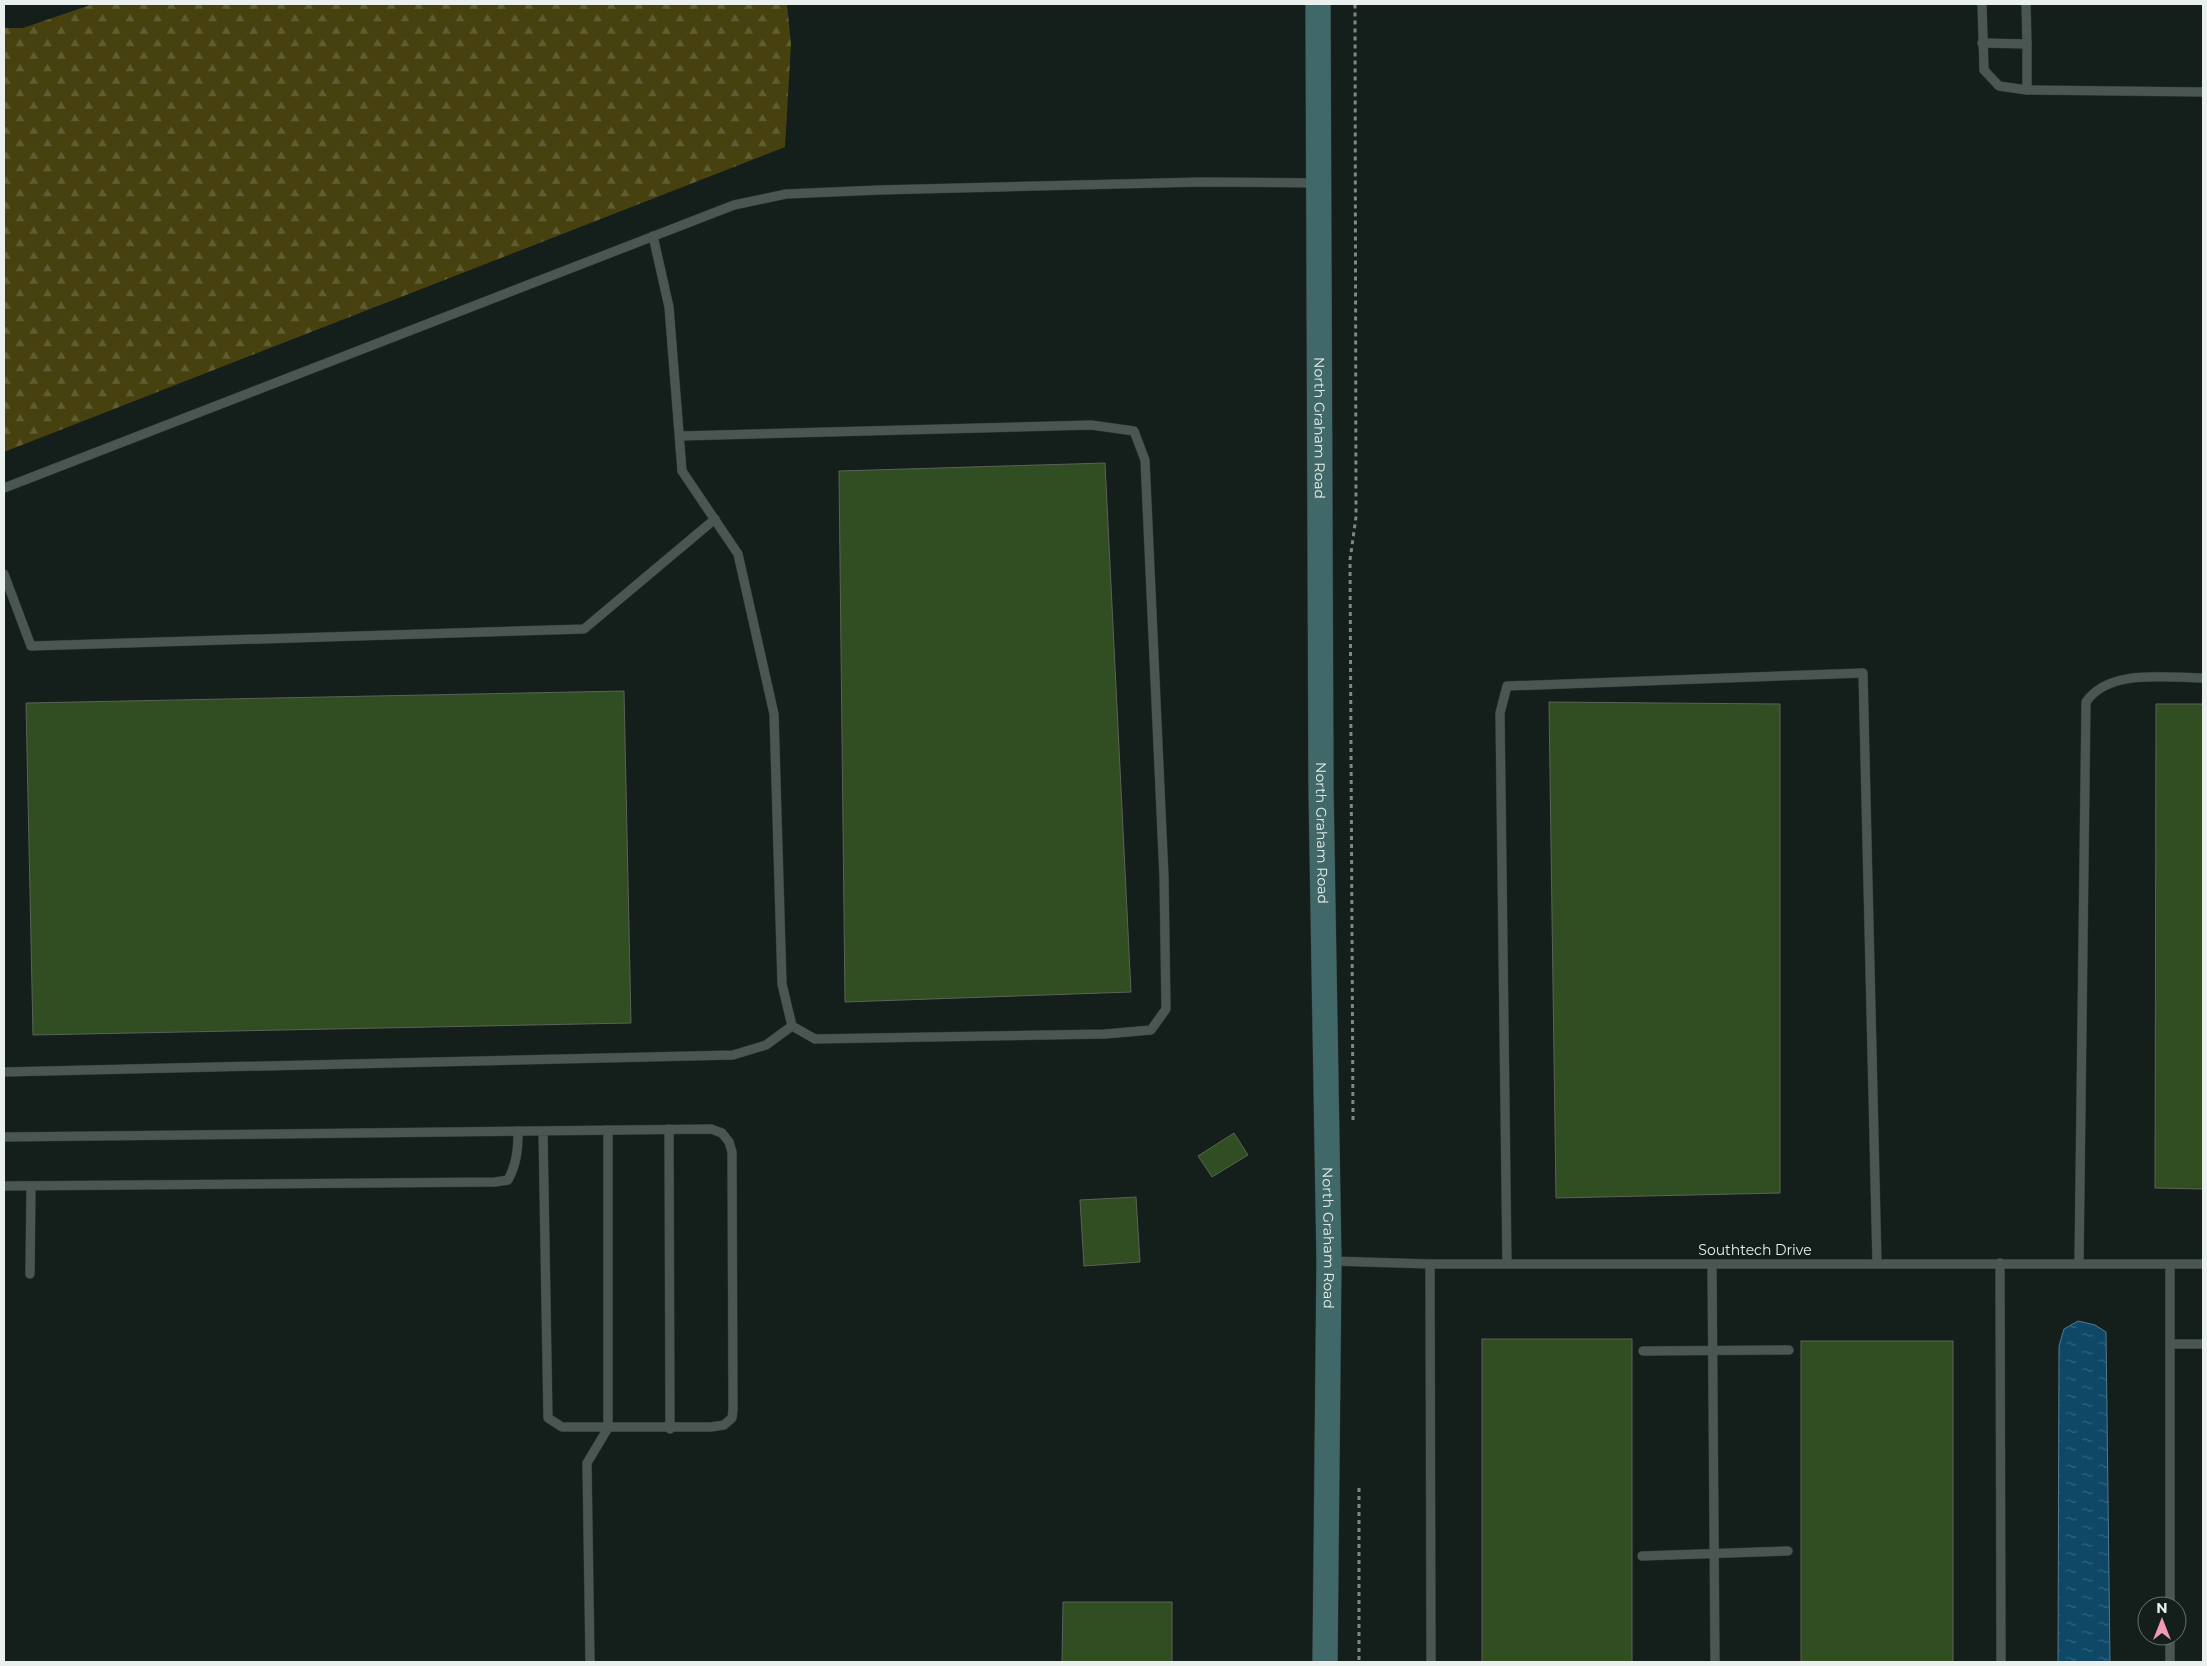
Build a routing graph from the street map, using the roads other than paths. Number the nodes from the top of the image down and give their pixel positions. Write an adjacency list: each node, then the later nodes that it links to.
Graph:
1 (1318, 4): 8 (street, North Graham Road)
2 (1982, 4): 4 (lane)
3 (2026, 4): 5 (lane)
4 (1982, 43): 5 (lane); 6 (lane)
5 (2027, 44): 6 (lane)
6 (2027, 90): 7 (lane)
7 (2203, 92)
8 (1319, 183): 9 (lane); 24 (street, North Graham Road)
9 (653, 236): 10 (lane); 11 (lane)
10 (680, 436): 12 (lane); 15 (lane)
11 (4, 488)
12 (715, 519): 13 (lane); 15 (lane)
13 (4, 574)
14 (2203, 678): 30 (lane)
15 (792, 1026): 16 (lane)
16 (4, 1072)
17 (669, 1129): 18 (lane); 40 (lane); 40 (lane)
18 (608, 1130): 20 (lane); 39 (lane)
19 (518, 1131): 20 (lane); 21 (lane); 23 (lane)
20 (543, 1131): 39 (lane)
21 (4, 1137)
22 (4, 1186): 23 (lane)
23 (31, 1186): 33 (lane)
24 (1329, 1261): 26 (lane, Southtech Drive); 47 (street, North Graham Road)
25 (2000, 1263): 29 (lane, Southtech Drive); 30 (lane, Southtech Drive); 50 (lane)
26 (1430, 1264): 27 (lane, Southtech Drive); 48 (lane)
27 (1507, 1264): 28 (lane, Southtech Drive); 29 (lane)
28 (1712, 1264): 29 (lane, Southtech Drive); 38 (lane)
29 (1877, 1264)
30 (2079, 1264): 31 (lane, Southtech Drive)
31 (2170, 1264): 32 (lane, Southtech Drive); 34 (lane)
32 (2203, 1264)
33 (30, 1274)
34 (2170, 1344): 35 (lane); 44 (lane)
35 (2203, 1344)
36 (1789, 1350): 38 (lane)
37 (1643, 1351): 38 (lane)
38 (1713, 1351): 42 (lane)
39 (608, 1428): 40 (lane); 46 (lane)
40 (670, 1429)
41 (1788, 1551): 42 (lane)
42 (1714, 1553): 43 (lane); 49 (lane)
43 (1642, 1556)
44 (2170, 1596)
45 (2170, 1646): 51 (lane)
46 (590, 1662)
47 (1325, 1662)
48 (1431, 1662)
49 (1715, 1662)
50 (2001, 1662)
51 (2170, 1662)

